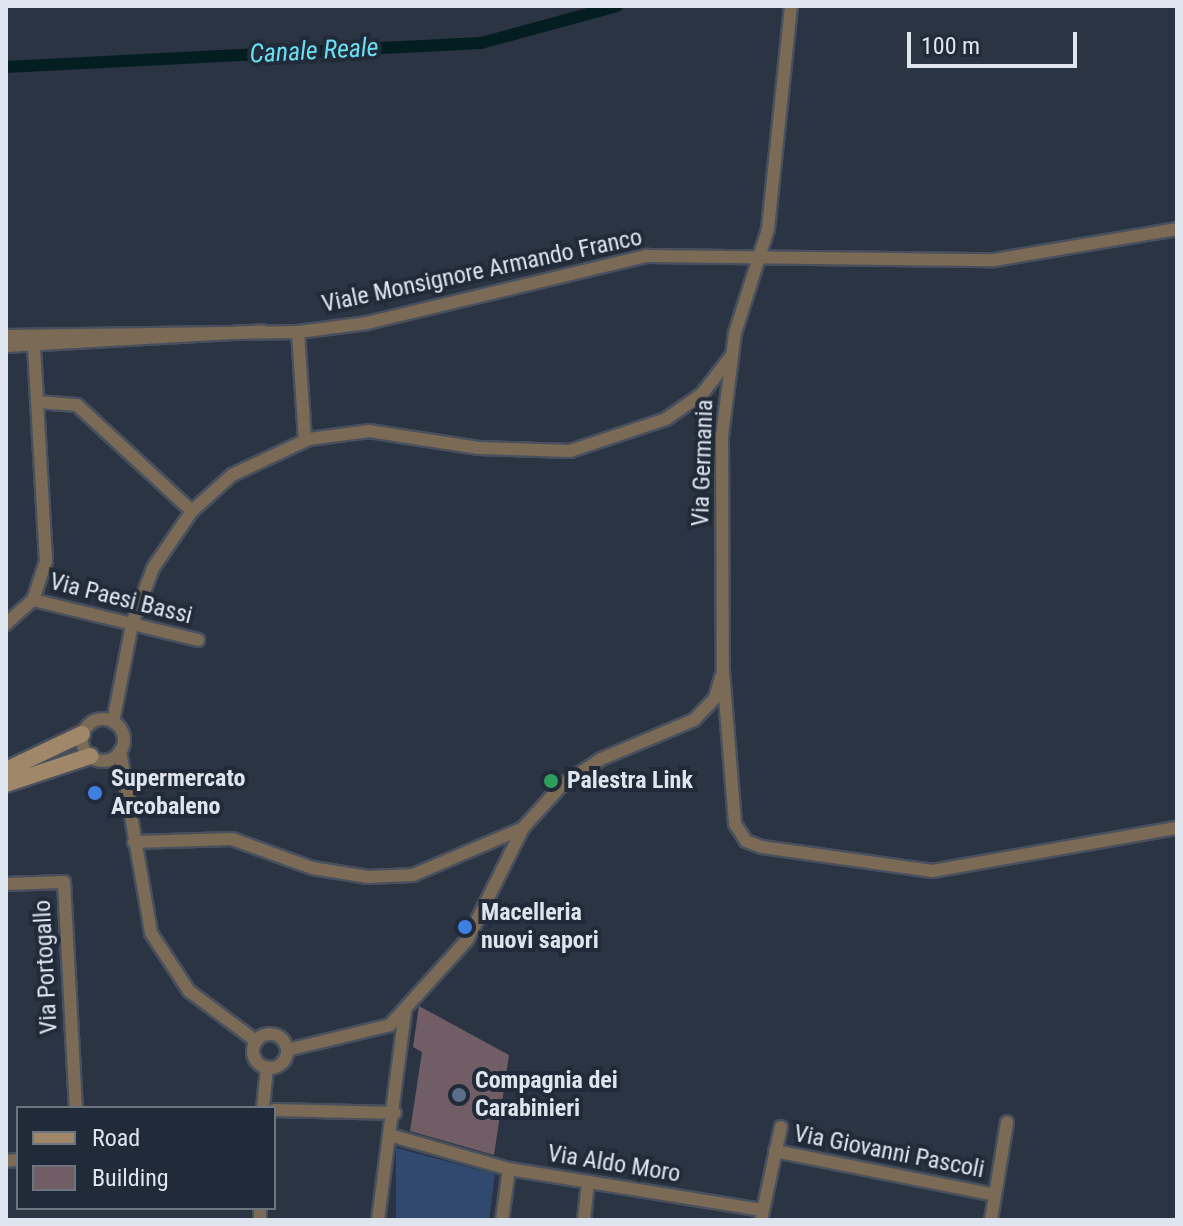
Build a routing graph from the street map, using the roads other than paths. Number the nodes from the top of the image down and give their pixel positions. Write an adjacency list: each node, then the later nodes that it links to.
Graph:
1 (791, 6): 3 (street, Via Germania)
2 (1177, 229): 3 (street, Viale Monsignore Armando Franco)
3 (759, 261): 5 (street, Viale Monsignore Armando Franco); 9 (street, Via Germania)
4 (263, 331): 5 (street, Viale Monsignore Armando Franco); 6 (street, Viale Monsignore Armando Franco); 7 (street, Viale Monsignore Armando Franco)
5 (298, 332): 11 (street)
6 (6, 336)
7 (34, 345): 8 (street, Viale Monsignore Armando Franco); 10 (street)
8 (6, 346)
9 (733, 354): 11 (street); 17 (street, Via Germania)
10 (37, 402): 12 (street); 13 (street)
11 (305, 440): 12 (street)
12 (192, 511): 15 (street)
13 (33, 600): 14 (street); 15 (street, Via Paesi Bassi)
14 (6, 624)
15 (132, 624): 16 (street, Via Paesi Bassi); 18 (street)
16 (198, 640)
17 (723, 671): 24 (street); 25 (street, Via Germania)
18 (113, 722): 19 (street); 20 (street)
19 (82, 734): 21 (street); 22 (street)
20 (120, 751): 21 (street); 26 (street)
21 (90, 756): 23 (street)
22 (6, 770)
23 (6, 784)
24 (523, 828): 26 (street); 28 (street)
25 (1177, 828)
26 (134, 842): 29 (street)
27 (6, 884): 32 (street, Via Portogallo)
28 (405, 1012): 30 (street); 35 (street)
29 (256, 1041): 30 (street); 31 (street)
30 (287, 1050): 31 (street)
31 (267, 1067): 33 (street)
32 (76, 1106)
33 (263, 1106)
34 (276, 1110): 35 (street)
35 (395, 1113): 38 (street)
36 (1007, 1122): 42 (street)
37 (781, 1127): 39 (street)
38 (393, 1136): 40 (street, Via Aldo Moro); 44 (street)
39 (775, 1151): 42 (street, Via Giovanni Pascoli); 43 (street)
40 (509, 1169): 41 (street, Via Aldo Moro); 45 (street)
41 (588, 1182): 43 (street, Via Aldo Moro); 46 (street)
42 (995, 1195): 47 (street)
43 (762, 1215)
44 (378, 1220)
45 (502, 1220)
46 (584, 1220)
47 (991, 1220)

